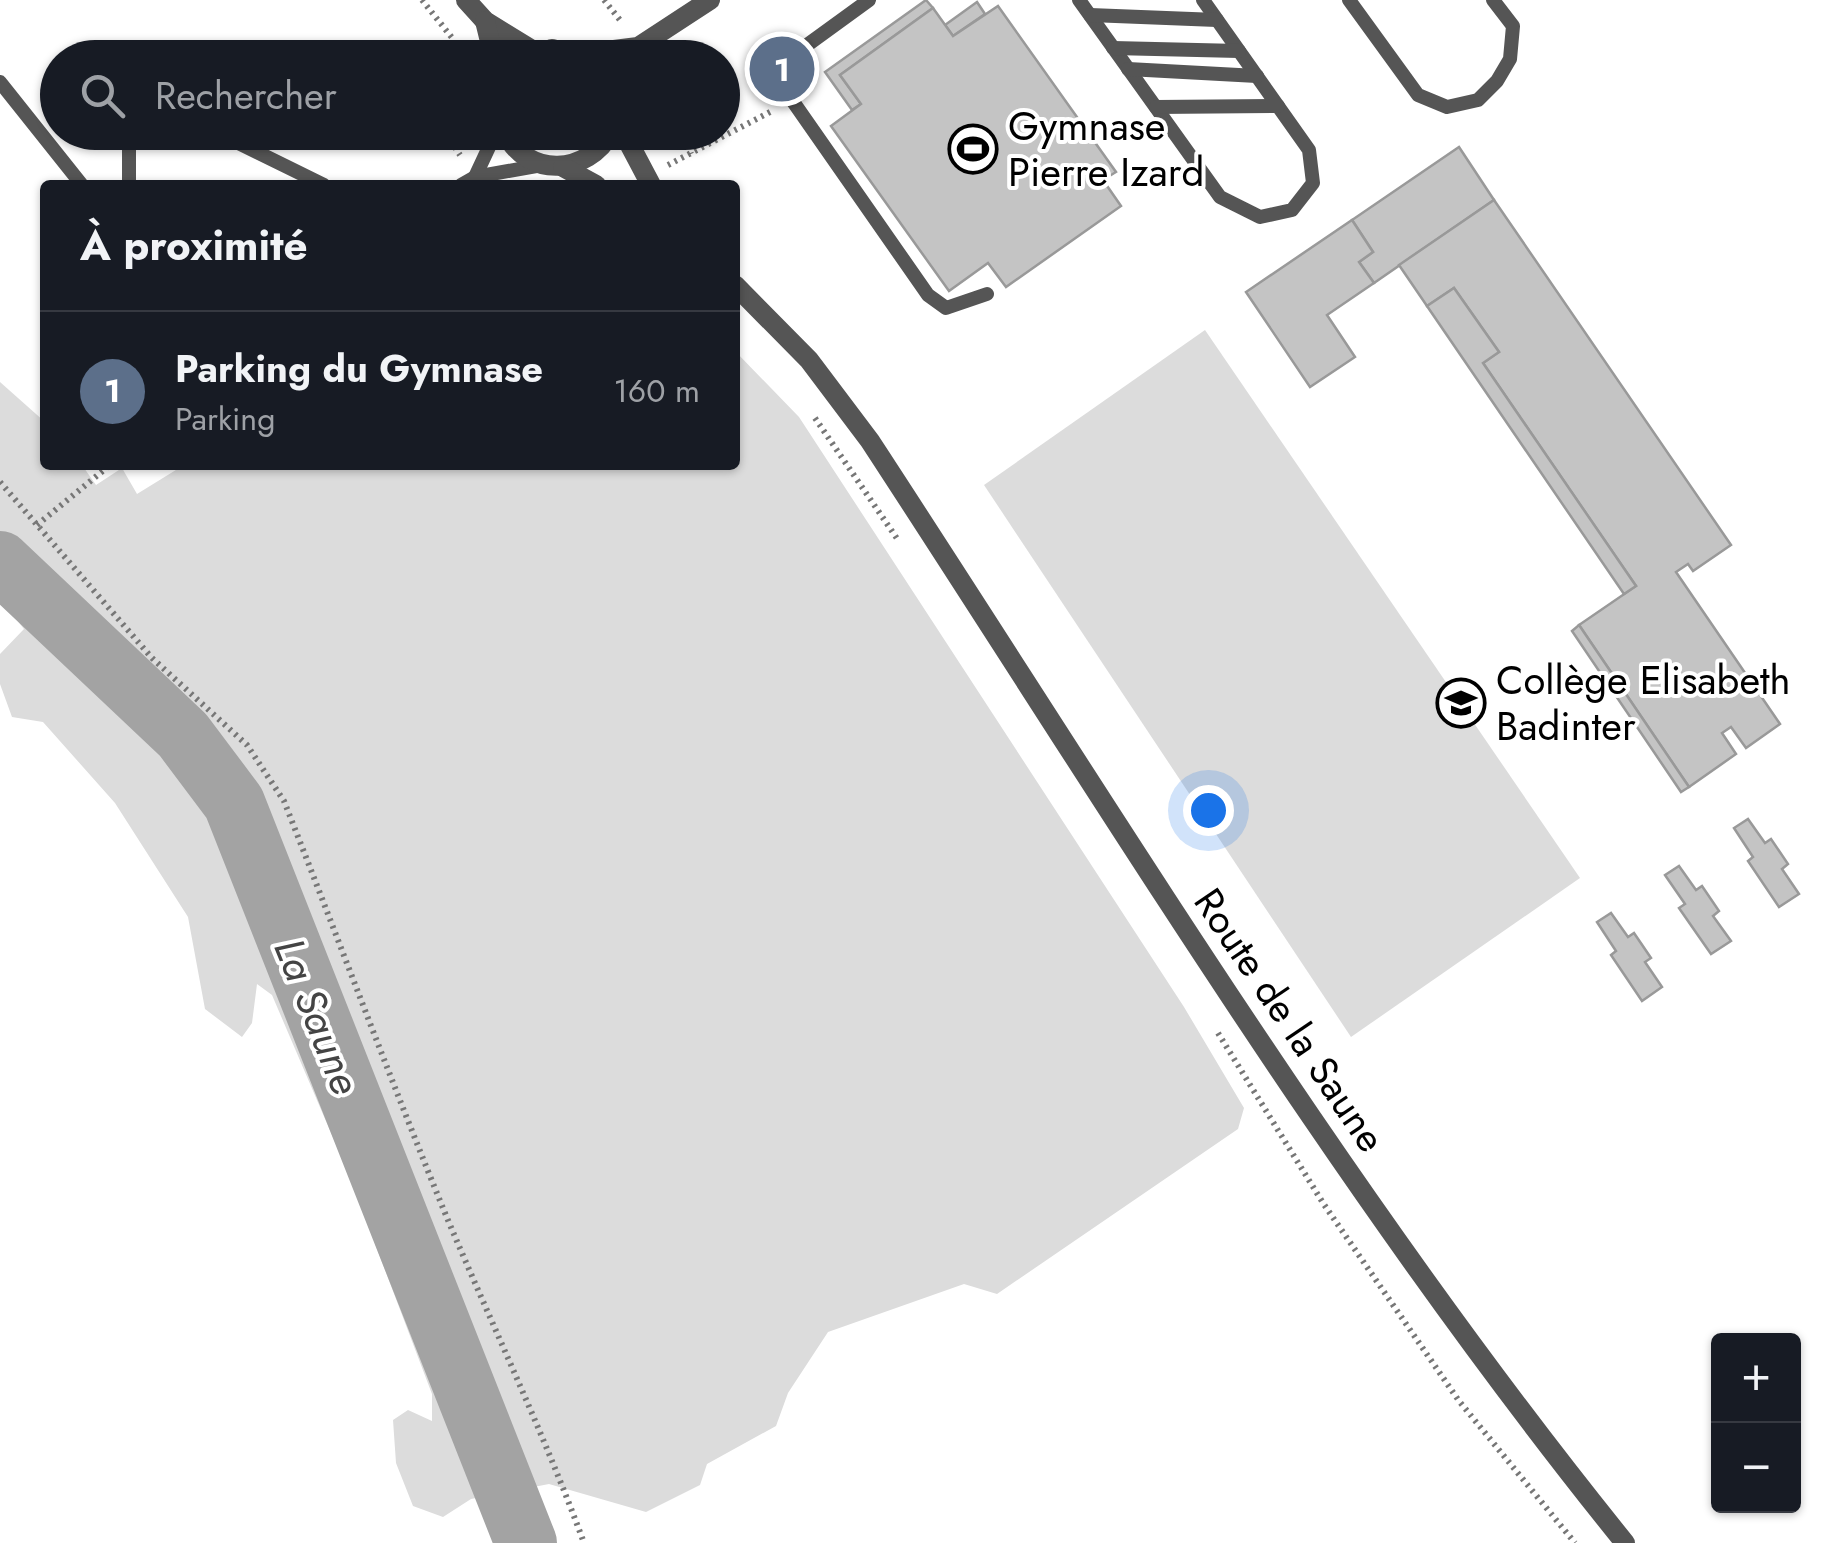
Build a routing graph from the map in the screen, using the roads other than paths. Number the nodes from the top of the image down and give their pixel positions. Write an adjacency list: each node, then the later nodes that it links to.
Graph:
1 (466, 0): 10 (street)
2 (710, 0): 13 (street)
3 (1079, 0): 8 (lane)
4 (1204, 0): 9 (lane)
5 (1349, 0): 6 (lane)
6 (1493, 0)
7 (865, 1): 38 (lane)
8 (1090, 15): 9 (lane); 14 (lane)
9 (1217, 20): 15 (lane)
10 (485, 21): 11 (street); 12 (street)
11 (490, 40)
12 (511, 40)
13 (653, 40)
14 (1113, 48): 15 (lane); 16 (lane)
15 (1240, 51): 17 (lane)
16 (1128, 69): 17 (lane); 20 (lane)
17 (1257, 76): 19 (lane)
18 (0, 82): 21 (lane)
19 (1278, 106): 20 (lane); 20 (lane)
20 (1156, 107)
21 (40, 132)
22 (54, 150): 31 (lane)
23 (129, 150): 32 (lane)
24 (253, 150): 33 (lane)
25 (488, 150): 30 (lane)
26 (519, 150): 29 (street)
27 (599, 150): 29 (street)
28 (633, 150): 36 (street)
29 (553, 166): 30 (lane); 35 (street)
30 (476, 177): 34 (lane)
31 (78, 180)
32 (130, 180)
33 (314, 180)
34 (470, 180)
35 (585, 180)
36 (649, 180)
37 (740, 290): 39 (street, Route de la Saune)
38 (987, 294)
39 (1626, 1543)

